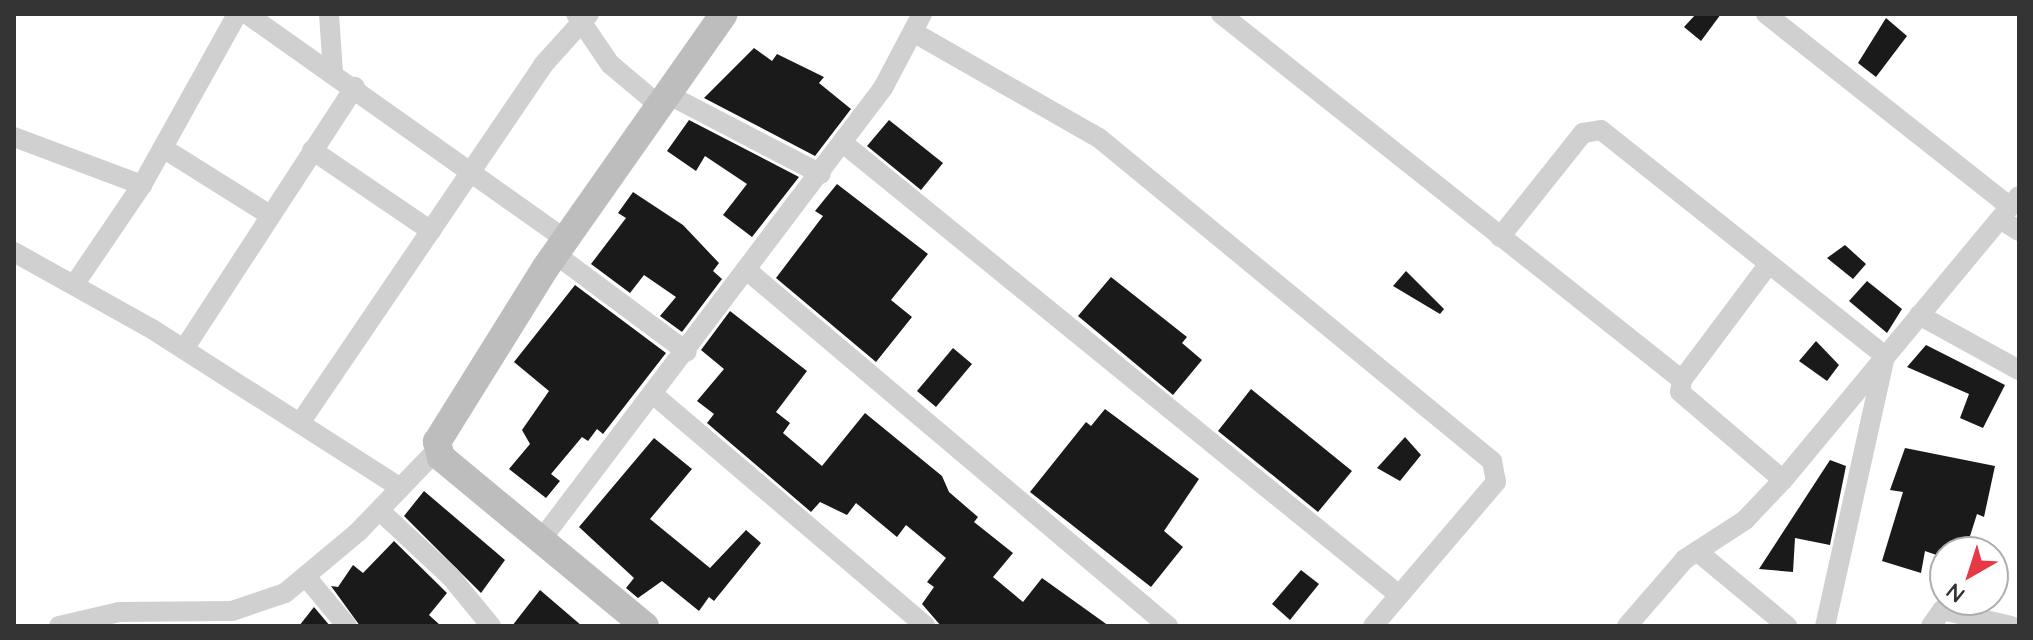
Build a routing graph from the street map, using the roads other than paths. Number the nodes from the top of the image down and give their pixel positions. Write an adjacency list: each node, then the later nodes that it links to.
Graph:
1 (237, 14): 14 (street)
2 (247, 14): 9 (street)
3 (329, 14): 9 (street)
4 (724, 14): 11 (street)
5 (1221, 14): 23 (street)
6 (1766, 14): 19 (street)
7 (583, 16): 11 (street); 17 (street)
8 (918, 23): 12 (street); 44 (street)
9 (333, 72): 10 (street)
10 (355, 87): 15 (street); 17 (street)
11 (665, 101): 16 (street); 24 (street)
12 (843, 143): 16 (street); 44 (street)
13 (17, 145): 18 (street)
14 (163, 148): 18 (street); 20 (street)
15 (312, 150): 20 (street); 21 (street)
16 (821, 174): 27 (street)
17 (469, 175): 21 (street); 24 (street)
18 (142, 185): 28 (street)
19 (2010, 207): 22 (street); 29 (street)
20 (270, 215): 30 (street)
21 (431, 231): 36 (street)
22 (2019, 231)
23 (1500, 237): 26 (street); 34 (street)
24 (560, 247): 31 (street); 37 (street)
25 (14, 252): 28 (street)
26 (1768, 265): 32 (street); 34 (street)
27 (749, 272): 31 (street); 51 (street)
28 (74, 285): 30 (street)
29 (1919, 315): 32 (street); 33 (street)
30 (184, 349): 36 (street)
31 (687, 352): 35 (street)
32 (1885, 356): 38 (street); 55 (street)
33 (2019, 370)
34 (1682, 380): 38 (street)
35 (654, 395): 41 (street); 50 (street)
36 (300, 423): 39 (street)
37 (436, 451): 39 (street); 41 (street)
38 (1783, 480): 42 (street)
39 (401, 488): 40 (street)
40 (380, 511): 43 (street); 48 (street)
41 (541, 540): 49 (street)
42 (1698, 552): 53 (street); 54 (street)
43 (307, 578): 45 (street); 47 (street)
44 (1399, 595): 52 (street)
45 (184, 619): 46 (street)
46 (59, 626)
47 (347, 626)
48 (491, 626)
49 (645, 626)
50 (925, 626)
51 (1168, 626)
52 (1373, 626)
53 (1627, 626)
54 (1787, 626)
55 (1825, 626)
56 (1931, 626): 57 (street)
57 (2011, 626)

